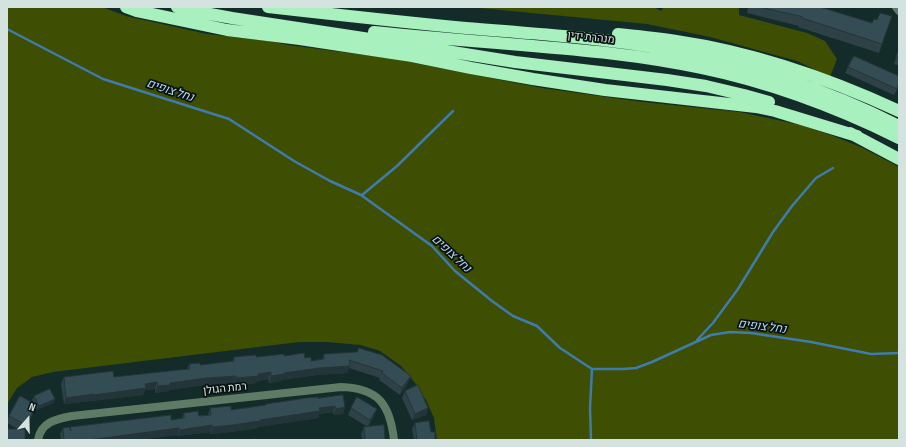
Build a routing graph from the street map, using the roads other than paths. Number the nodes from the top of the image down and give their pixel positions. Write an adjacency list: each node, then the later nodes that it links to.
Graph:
1 (126, 7): 10 (highway)
2 (176, 7): 7 (highway)
3 (268, 7): 9 (highway, מנהרת ידין)
4 (292, 7): 8 (highway)
5 (896, 7): 6 (street)
6 (899, 11)
7 (267, 23): 10 (highway); 11 (highway, מנהרת ידין)
8 (899, 111)
9 (899, 126)
10 (857, 136): 12 (highway)
11 (899, 138)
12 (899, 159)
13 (38, 440): 14 (street, רמת הגולן)
14 (394, 440)

